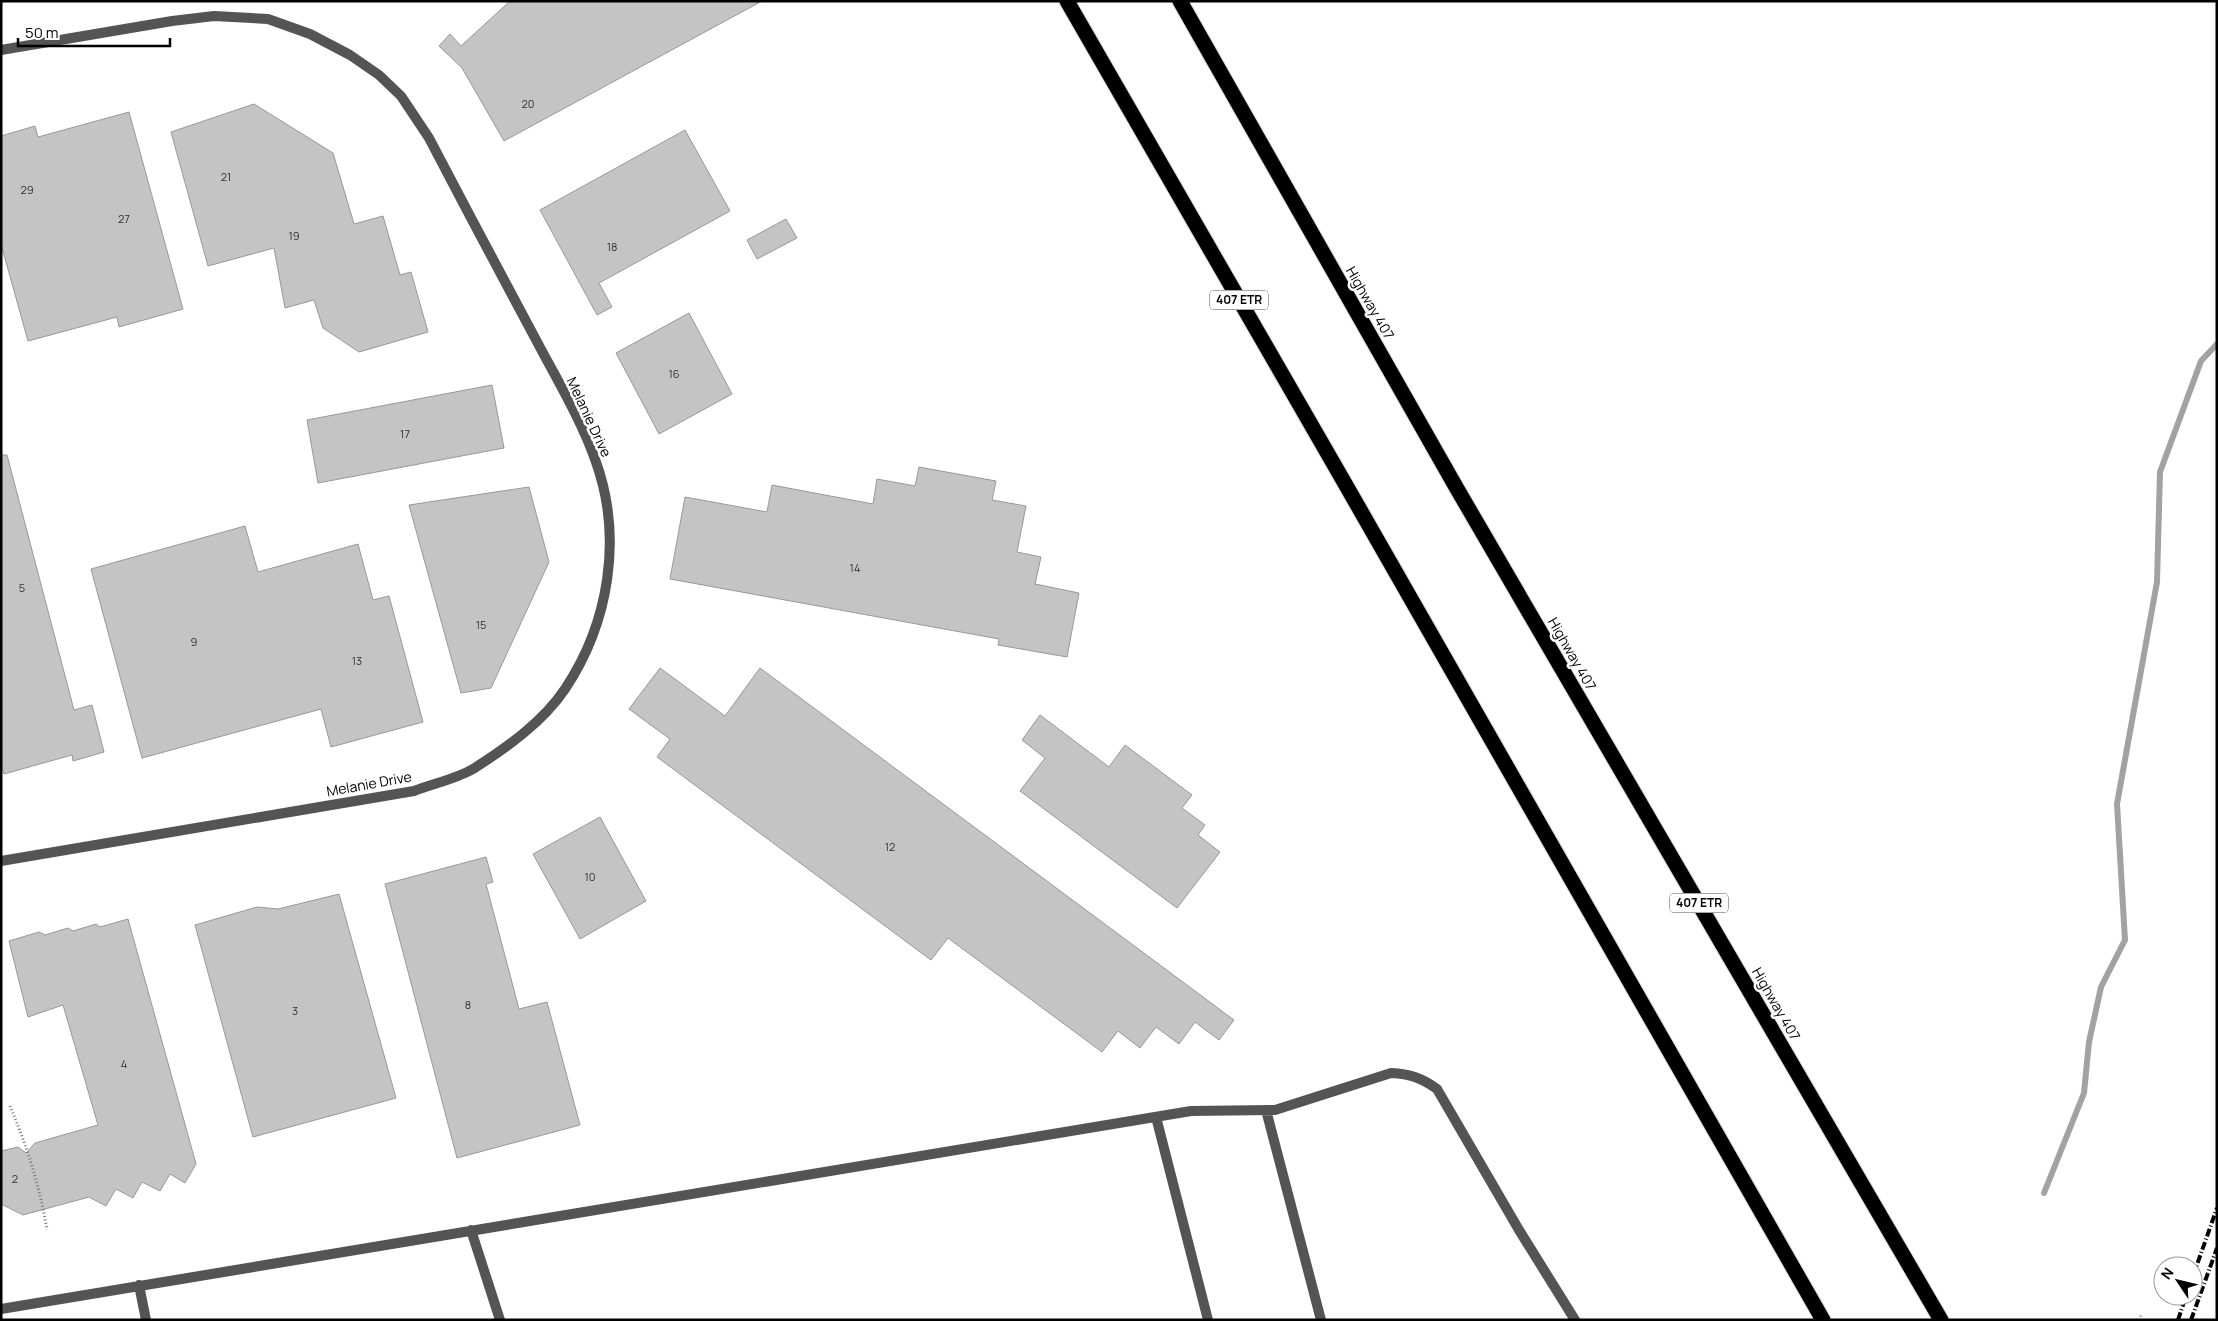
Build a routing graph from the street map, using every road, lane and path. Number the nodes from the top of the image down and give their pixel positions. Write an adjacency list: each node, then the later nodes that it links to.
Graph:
1 (1066, 1): 17 (highway, 407 ETR)
2 (1180, 1): 18 (highway, Highway 407 / 407 ETR)
3 (1, 50): 4 (street, Melanie Drive)
4 (1, 861)
5 (10, 1106): 8 (path)
6 (1266, 1110): 7 (street); 15 (street); 16 (street)
7 (1156, 1117): 9 (street); 14 (street)
8 (47, 1230)
9 (471, 1230): 10 (street); 13 (street)
10 (138, 1285): 11 (street); 12 (street)
11 (1, 1309)
12 (146, 1320)
13 (500, 1320)
14 (1208, 1320)
15 (1321, 1320)
16 (1575, 1320)
17 (1823, 1320)
18 (1941, 1320)

